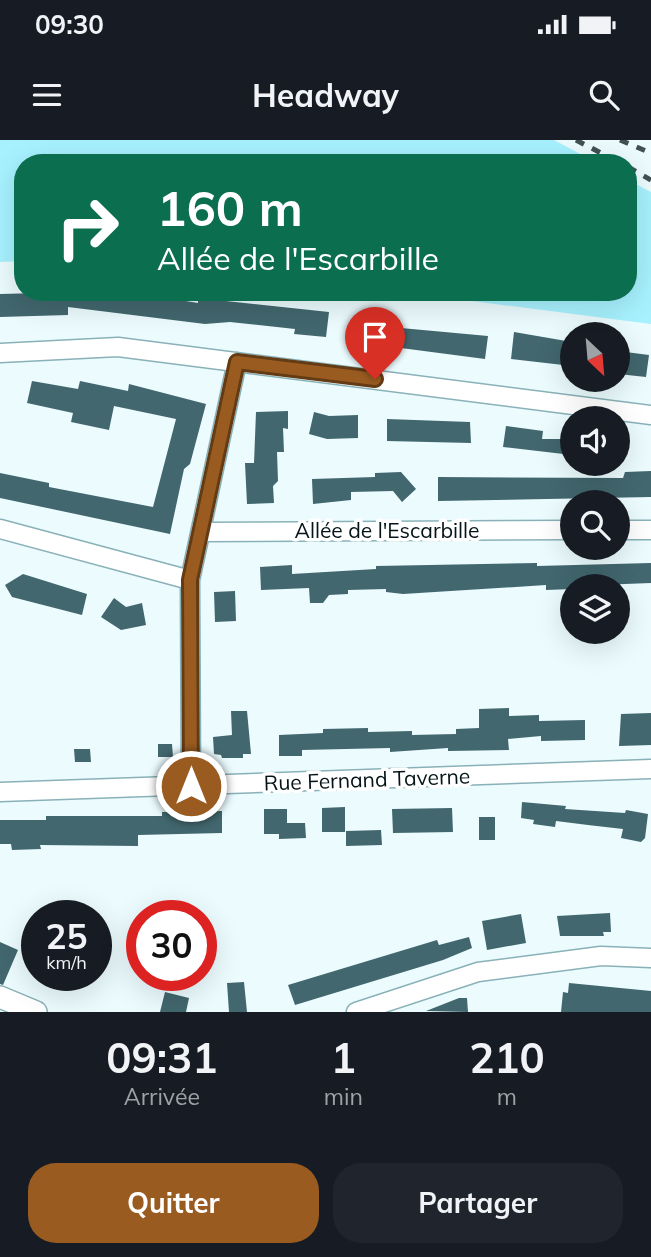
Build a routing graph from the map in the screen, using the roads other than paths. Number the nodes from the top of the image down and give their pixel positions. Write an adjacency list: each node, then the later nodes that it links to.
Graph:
1 (0, 353): 2 (street)
2 (237, 362): 3 (street); 8 (street)
3 (651, 415)
4 (0, 530): 9 (street)
5 (560, 530): 8 (street, Allée de l'Escarbille)
6 (630, 530): 7 (street)
7 (651, 530)
8 (201, 532): 9 (street)
9 (190, 580): 11 (street)
10 (651, 769): 11 (street, Rue Fernand Taverne)
11 (191, 786): 12 (street, Rue Fernand Taverne)
12 (0, 792)
13 (651, 958): 16 (street)
14 (0, 997): 15 (street)
15 (36, 1012)
16 (356, 1012)

